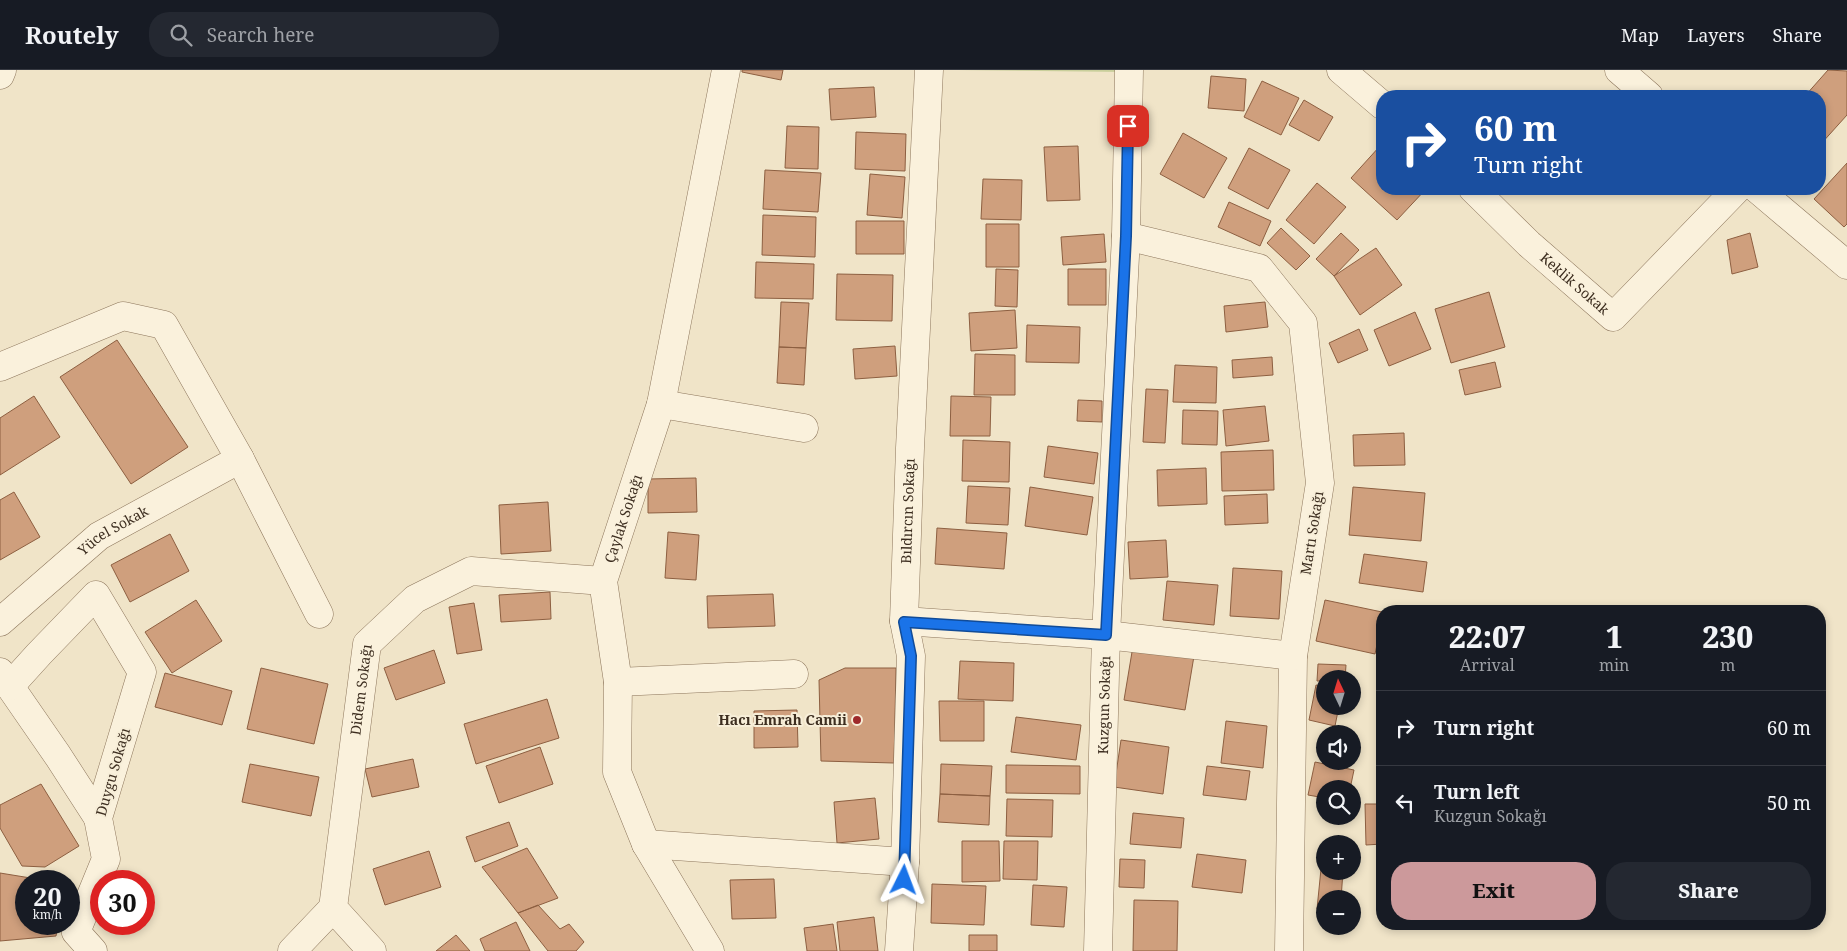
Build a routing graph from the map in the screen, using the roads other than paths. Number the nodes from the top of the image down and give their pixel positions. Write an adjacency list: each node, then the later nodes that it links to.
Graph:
1 (2, 70): 7 (street)
2 (726, 70): 16 (street, Çaylak Sokağı)
3 (929, 70): 22 (street, Bıldırcın Sokağı)
4 (1129, 70): 13 (street, Kuzgun Sokağı)
5 (1341, 70): 9 (street)
6 (1619, 70): 8 (street)
7 (0, 74)
8 (1642, 90)
9 (1376, 100)
10 (1479, 195): 11 (street, Keklik Sokak)
11 (1731, 195)
12 (1764, 195): 14 (street)
13 (1126, 236): 23 (street, Kuzgun Sokağı); 24 (street, Martı Sokağı)
14 (1847, 265)
15 (0, 367): 18 (street)
16 (661, 404): 17 (street); 19 (street, Çaylak Sokağı)
17 (804, 428)
18 (240, 459): 20 (street); 21 (street, Yücel Sokak)
19 (603, 581): 27 (street, Çaylak Sokağı); 31 (street, Didem Sokağı)
20 (319, 614)
21 (0, 622)
22 (904, 622): 23 (street); 30 (street, Bıldırcın Sokağı)
23 (1106, 635): 24 (street); 37 (street, Kuzgun Sokağı)
24 (1293, 656): 38 (street, Martı Sokağı)
25 (794, 674): 27 (street)
26 (5, 679): 28 (street); 28 (street, Duygu Sokağı)
27 (618, 682): 29 (street, Çaylak Sokağı)
28 (98, 818): 32 (street, Duygu Sokağı)
29 (646, 844): 30 (street); 35 (street, Çaylak Sokağı)
30 (905, 862): 36 (street, Bıldırcın Sokağı)
31 (333, 908): 33 (street); 34 (street)
32 (93, 951)
33 (292, 951)
34 (372, 951)
35 (710, 951)
36 (899, 951)
37 (1098, 951)
38 (1288, 951)

